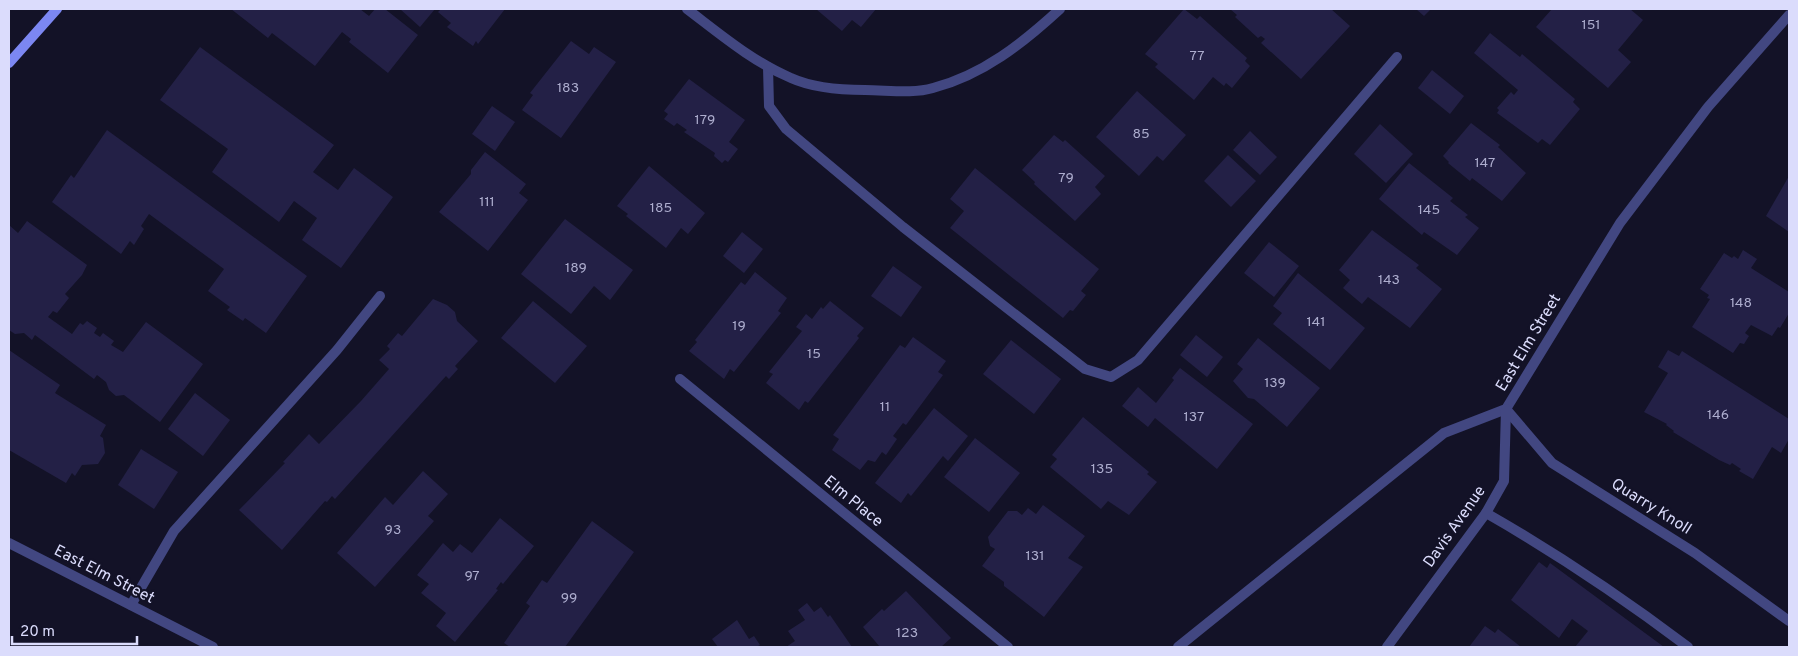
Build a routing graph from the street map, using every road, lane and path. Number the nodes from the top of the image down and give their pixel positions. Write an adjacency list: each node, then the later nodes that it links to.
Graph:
1 (57, 9): 6 (main road)
2 (1060, 9): 7 (street)
3 (691, 10): 7 (street)
4 (1789, 15): 10 (street, East Elm Street)
5 (1398, 57): 7 (street)
6 (9, 63)
7 (768, 67)
8 (380, 296): 13 (street)
9 (680, 380): 16 (street, Elm Place)
10 (1506, 409): 11 (street, Davis Avenue); 14 (street, Quarry Knoll); 17 (street, East Elm Street)
11 (1486, 513): 18 (street, Davis Avenue); 19 (street)
12 (9, 543): 13 (street, East Elm Street)
13 (131, 605): 15 (street, East Elm Street)
14 (1789, 621)
15 (213, 647)
16 (1008, 647)
17 (1178, 647)
18 (1387, 647)
19 (1688, 647)

